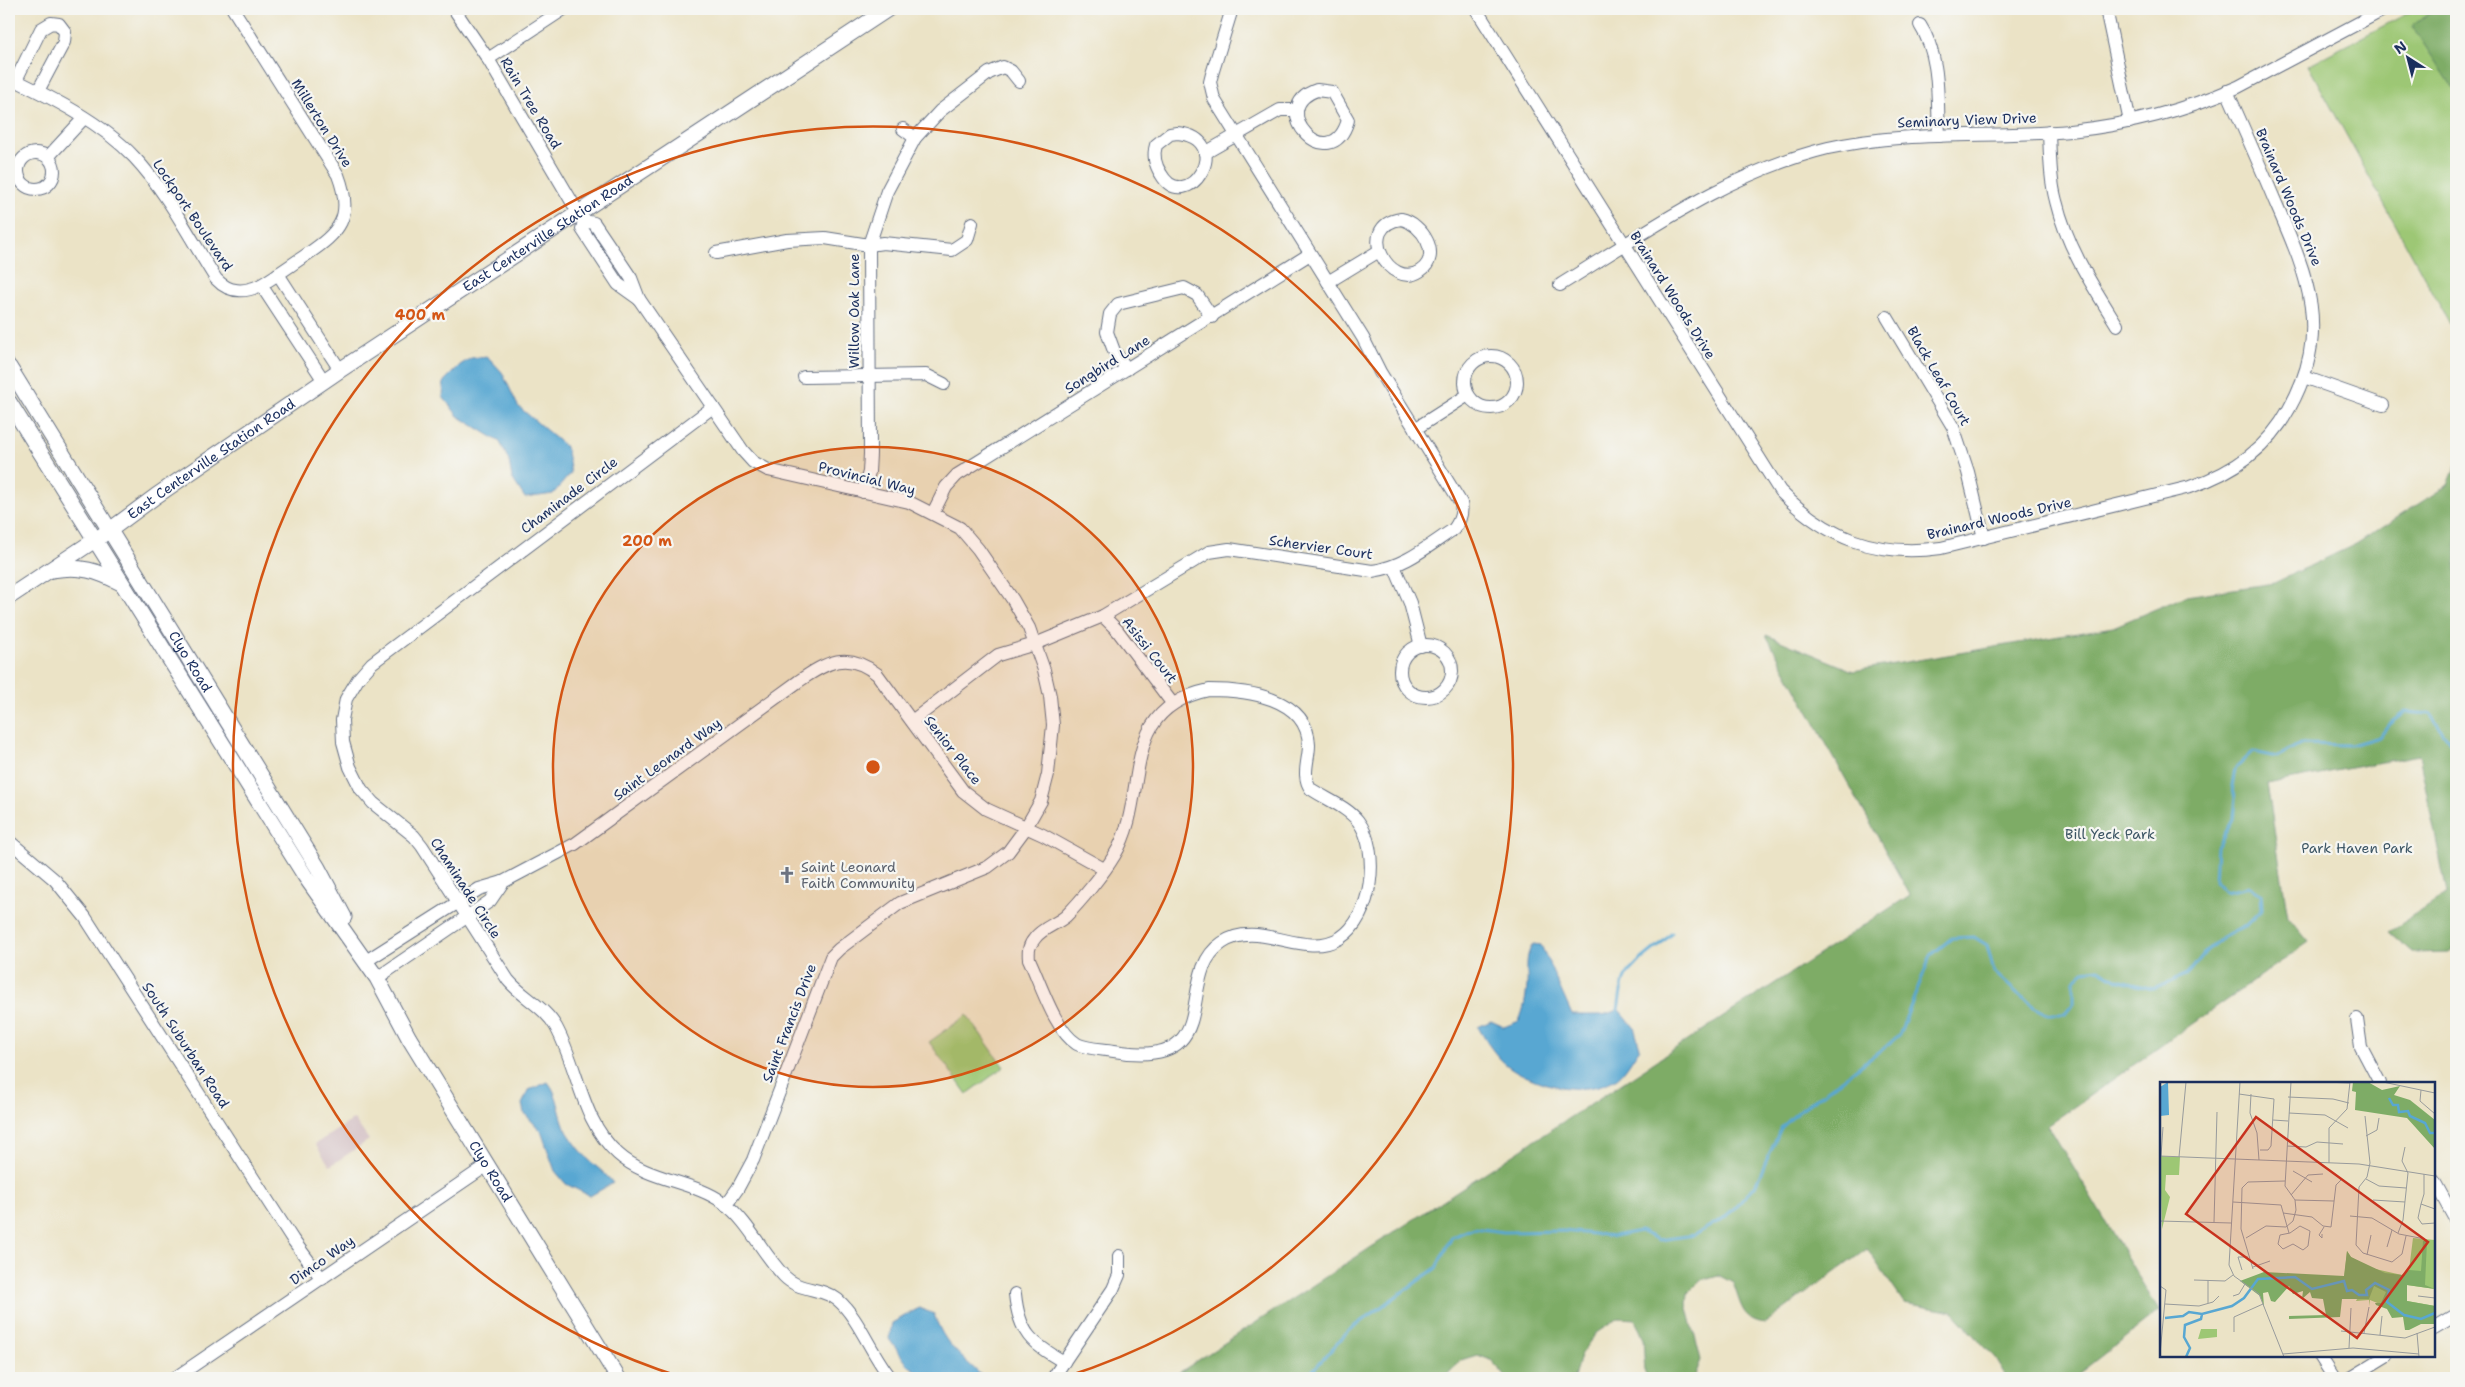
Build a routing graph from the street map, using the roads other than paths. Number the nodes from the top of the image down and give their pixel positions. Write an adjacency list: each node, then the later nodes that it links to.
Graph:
1 (233, 9): 32 (street, Millerton Drive)
2 (454, 9): 10 (street, Rain Tree Road)
3 (564, 9): 10 (street)
4 (888, 9): 25 (street, East Centerville Station Road)
5 (1232, 9): 20 (street, Schervier Court)
6 (1476, 9): 28 (street, Brainard Woods Drive)
7 (2106, 9): 17 (street)
8 (2385, 9): 14 (street, Seminary View Drive)
9 (1920, 25): 21 (street)
10 (488, 59): 25 (street, Rain Tree Road)
11 (12, 79): 13 (street, Lockport Boulevard); 13 (street)
12 (1019, 81): 22 (street, Willow Oak Lane)
13 (38, 91): 16 (street, Lockport Boulevard)
14 (2227, 91): 17 (street, Seminary View Drive); 44 (street, Brainard Woods Drive)
15 (1295, 110): 15 (street); 20 (street)
16 (84, 118): 24 (street); 35 (street, Lockport Boulevard)
17 (2130, 122): 19 (street, Seminary View Drive)
18 (903, 130): 22 (street)
19 (2049, 132): 21 (street, Seminary View Drive); 38 (street)
20 (1237, 136): 23 (street); 31 (street, Schervier Court)
21 (1938, 136): 28 (street, Seminary View Drive)
22 (915, 138): 27 (street, Willow Oak Lane)
23 (1205, 153): 23 (street)
24 (48, 157)
25 (581, 217): 41 (street, East Centerville Station Road); 50 (street, Provincial Way)
26 (972, 223): 27 (street)
27 (869, 245): 30 (street); 43 (street, Willow Oak Lane)
28 (1624, 246): 34 (street, Seminary View Drive); 55 (street, Brainard Woods Drive)
29 (1379, 251): 29 (street); 33 (street)
30 (716, 253)
31 (1310, 254): 33 (street, Schervier Court); 36 (street, Songbird Lane)
32 (278, 274): 35 (street, Millerton Drive); 41 (street)
33 (1328, 282): 51 (street, Schervier Court)
34 (1560, 285)
35 (261, 286): 45 (street)
36 (1212, 317): 40 (street, Songbird Lane); 40 (street)
37 (1887, 317): 55 (street, Black Leaf Court)
38 (2117, 324)
39 (9, 368): 54 (street, Clyo Road)
40 (1127, 369): 53 (street, Songbird Lane)
41 (340, 370): 45 (street, East Centerville Station Road)
42 (804, 377): 43 (street)
43 (869, 377): 46 (street); 52 (street, Willow Oak Lane)
44 (2304, 377): 49 (street); 55 (street, Brainard Woods Drive)
45 (324, 381): 54 (street, East Centerville Station Road)
46 (944, 384)
47 (1468, 395): 47 (street); 51 (street)
48 (9, 402): 56 (street, Clyo Road)
49 (2383, 405)
50 (713, 407): 52 (street, Provincial Way); 71 (street, Chaminade Circle)
51 (1415, 429): 57 (street, Schervier Court)
52 (863, 492): 53 (street, Provincial Way)
53 (933, 513): 62 (street, Provincial Way)
54 (110, 530): 56 (street, East Centerville Station Road); 73 (street, Clyo Road)
55 (1984, 538)
56 (95, 539): 58 (street, East Centerville Station Road); 59 (street, Clyo Road)
57 (1394, 566): 61 (street, Schervier Court); 63 (street)
58 (48, 571): 59 (street); 60 (street, East Centerville Station Road)
59 (123, 583): 73 (street, Clyo Road)
60 (9, 597)
61 (1103, 616): 62 (street, Schervier Court); 65 (street, Asissi Court)
62 (1035, 644): 66 (street, Schervier Court); 67 (street, Provincial Way)
63 (1422, 646): 63 (street)
64 (847, 660): 66 (street, Senior Place); 70 (street, Saint Leonard Way)
65 (1172, 702): 69 (street); 69 (street)
66 (912, 721): 67 (street, Senior Place)
67 (1025, 829): 69 (street, Senior Place); 79 (street, Saint Francis Drive)
68 (9, 841): 82 (street, South Suburban Road)
69 (1104, 870)
70 (503, 882): 71 (street, Saint Leonard Way); 72 (street, Saint Leonard Way)
71 (457, 903): 72 (street, Chaminade Circle); 73 (street, Saint Leonard Way)
72 (466, 917): 74 (street, Saint Leonard Way); 79 (street, Chaminade Circle)
73 (366, 961): 74 (street, Clyo Road)
74 (377, 978): 77 (street, Clyo Road)
75 (2357, 1019): 76 (street)
76 (2379, 1082)
77 (486, 1166): 82 (street, Dimco Way); 91 (street, Clyo Road)
78 (2435, 1183): 80 (street)
79 (726, 1205): 89 (street, Chaminade Circle)
80 (2456, 1221)
81 (1119, 1256): 88 (street)
82 (322, 1278): 90 (street, Dimco Way)
83 (1015, 1294): 88 (street)
84 (2456, 1315): 85 (street)
85 (2435, 1327)
86 (2321, 1357): 93 (street)
87 (2384, 1357): 94 (street)
88 (1064, 1362): 92 (street)
89 (884, 1376)
90 (175, 1378)
91 (618, 1378)
92 (1053, 1378)
93 (2334, 1378)
94 (2350, 1378)

